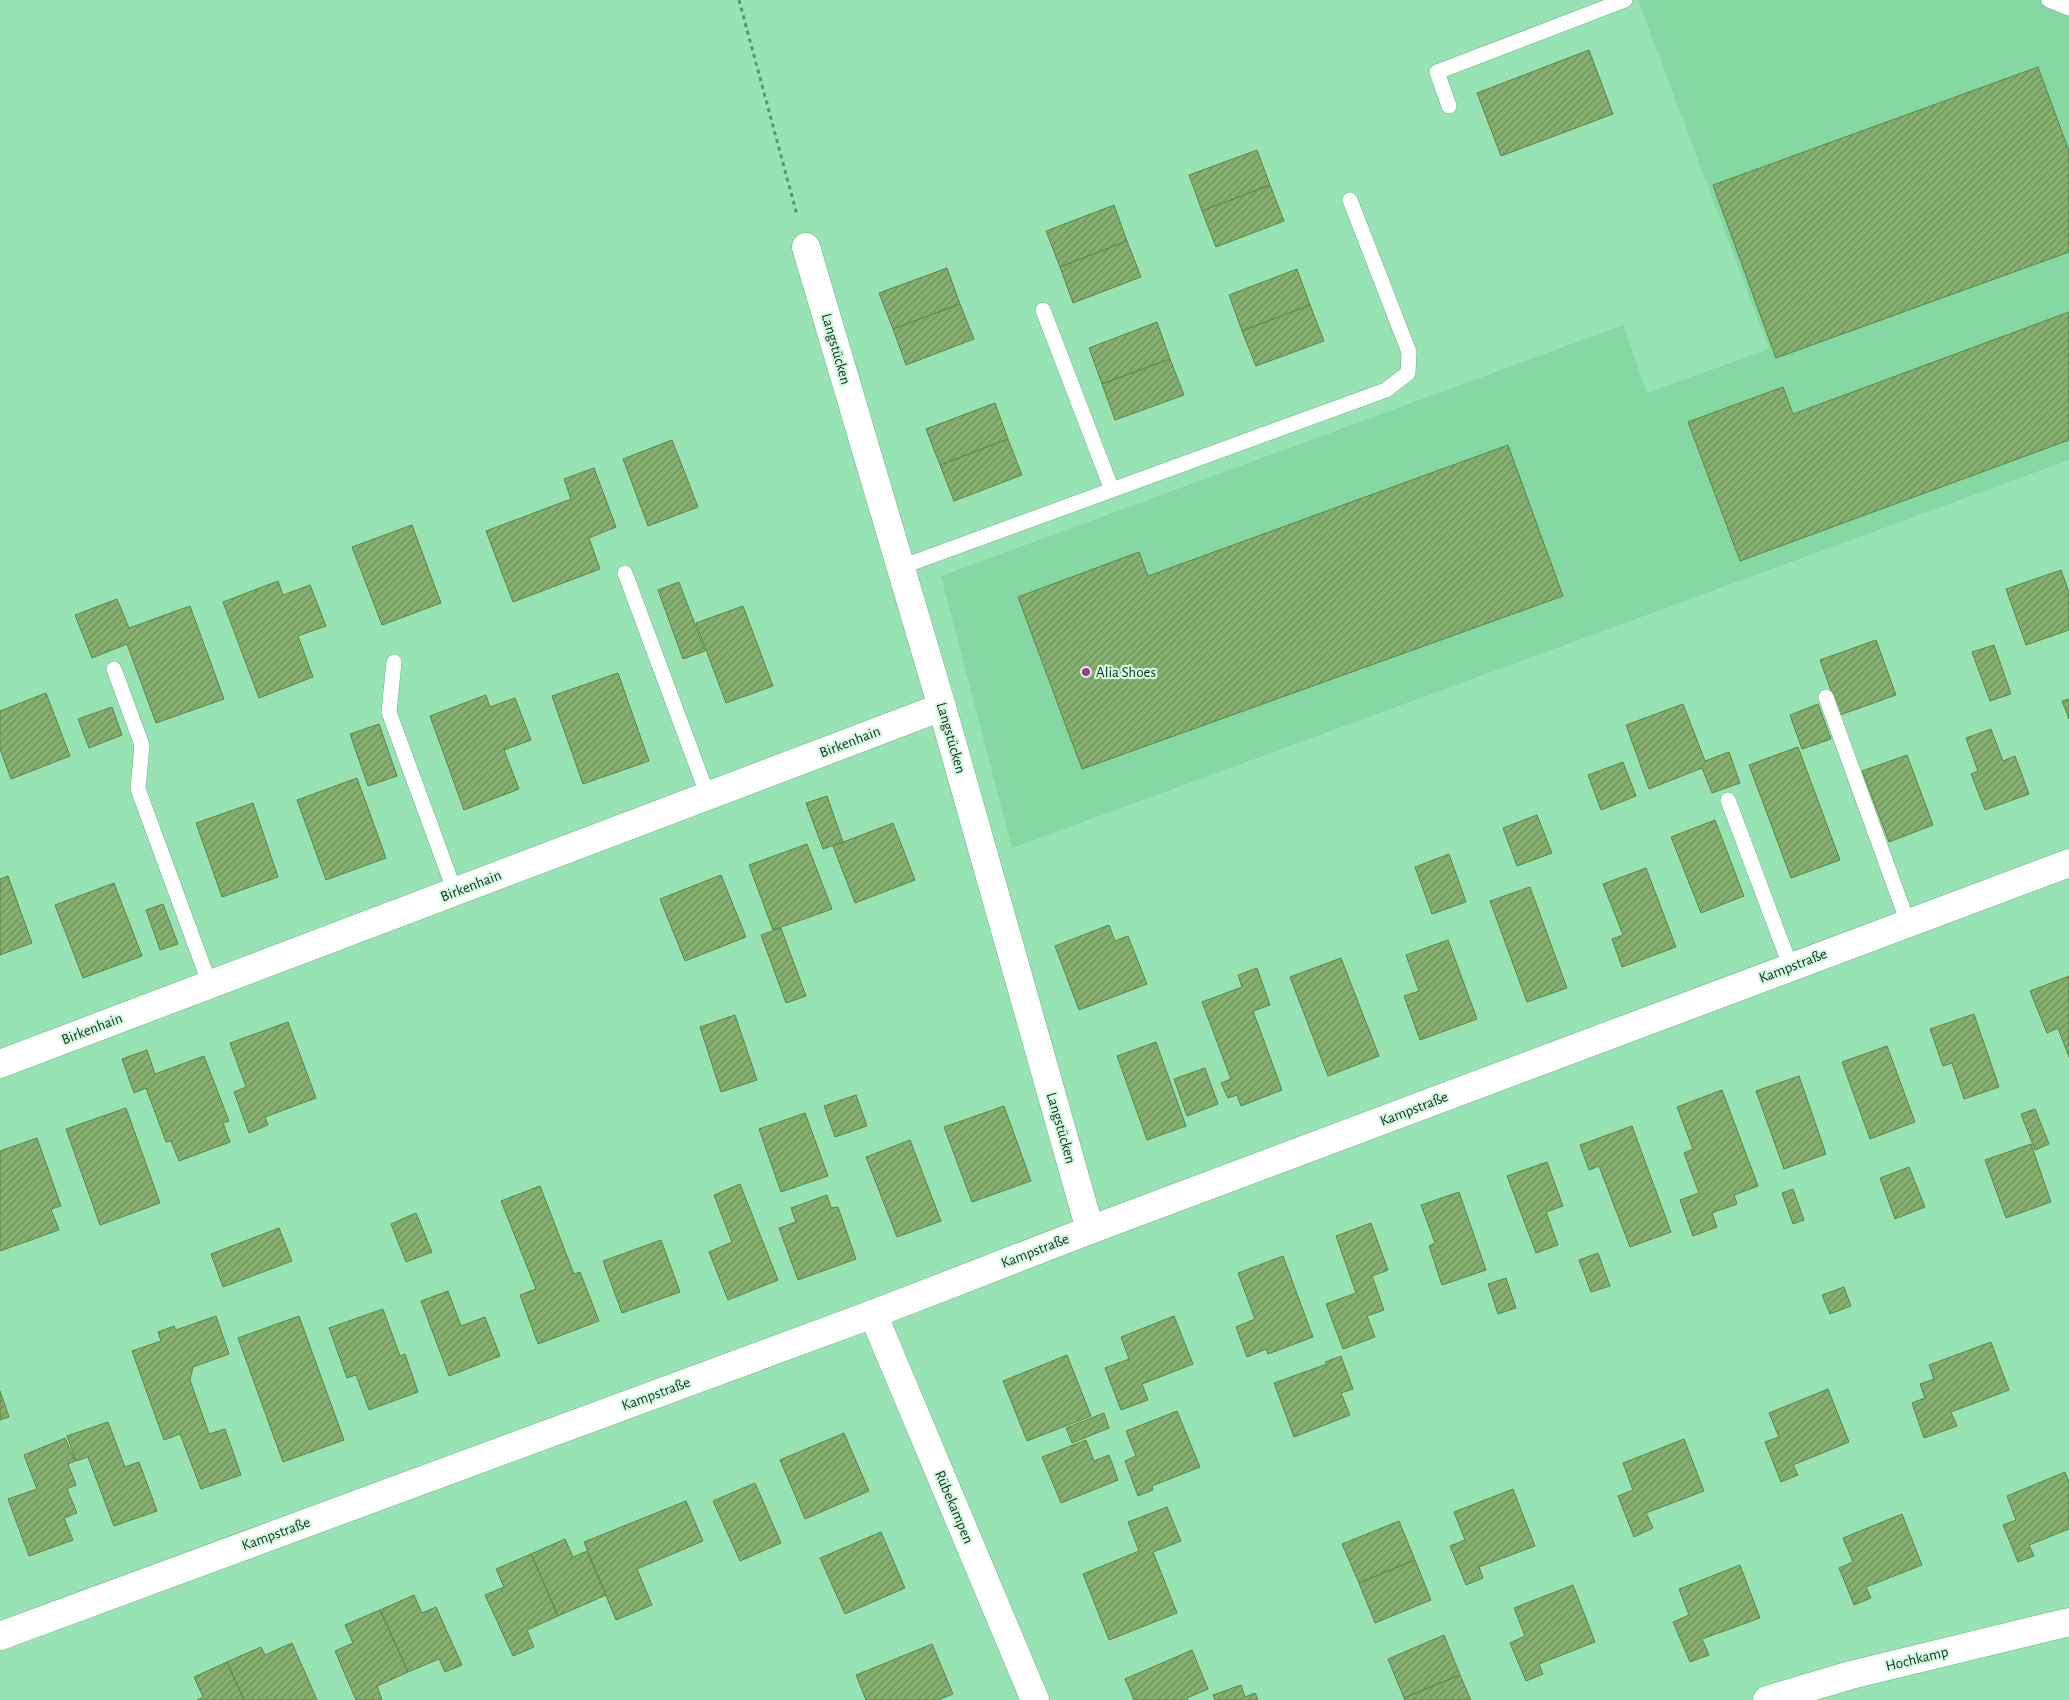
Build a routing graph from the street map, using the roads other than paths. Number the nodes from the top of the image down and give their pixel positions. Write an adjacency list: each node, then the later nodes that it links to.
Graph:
1 (1625, 0): 4 (lane)
2 (2049, 0): 3 (lane)
3 (2069, 8)
4 (1449, 106)
5 (1350, 200): 8 (lane)
6 (806, 247): 9 (street, Langstücken)
7 (1043, 310): 8 (lane)
8 (1112, 490): 9 (lane)
9 (901, 567): 14 (street, Langstücken)
10 (626, 573): 15 (lane)
11 (394, 662): 18 (lane)
12 (114, 669): 21 (lane)
13 (1826, 696): 19 (lane)
14 (942, 707): 15 (street, Birkenhain); 23 (street, Langstücken)
15 (708, 796): 18 (street, Birkenhain)
16 (1728, 800): 20 (lane)
17 (2069, 863): 19 (street, Kampstraße)
18 (456, 892): 21 (street, Birkenhain)
19 (1908, 923): 20 (street, Kampstraße)
20 (1791, 968): 23 (street, Kampstraße)
21 (210, 985): 22 (street, Birkenhain)
22 (0, 1064)
23 (1090, 1230): 24 (street, Kampstraße)
24 (873, 1314): 26 (street, Kampstraße); 27 (street, Rübekampen)
25 (2069, 1622): 28 (street, Hochkamp)
26 (0, 1636)
27 (1035, 1700)
28 (1767, 1700)

